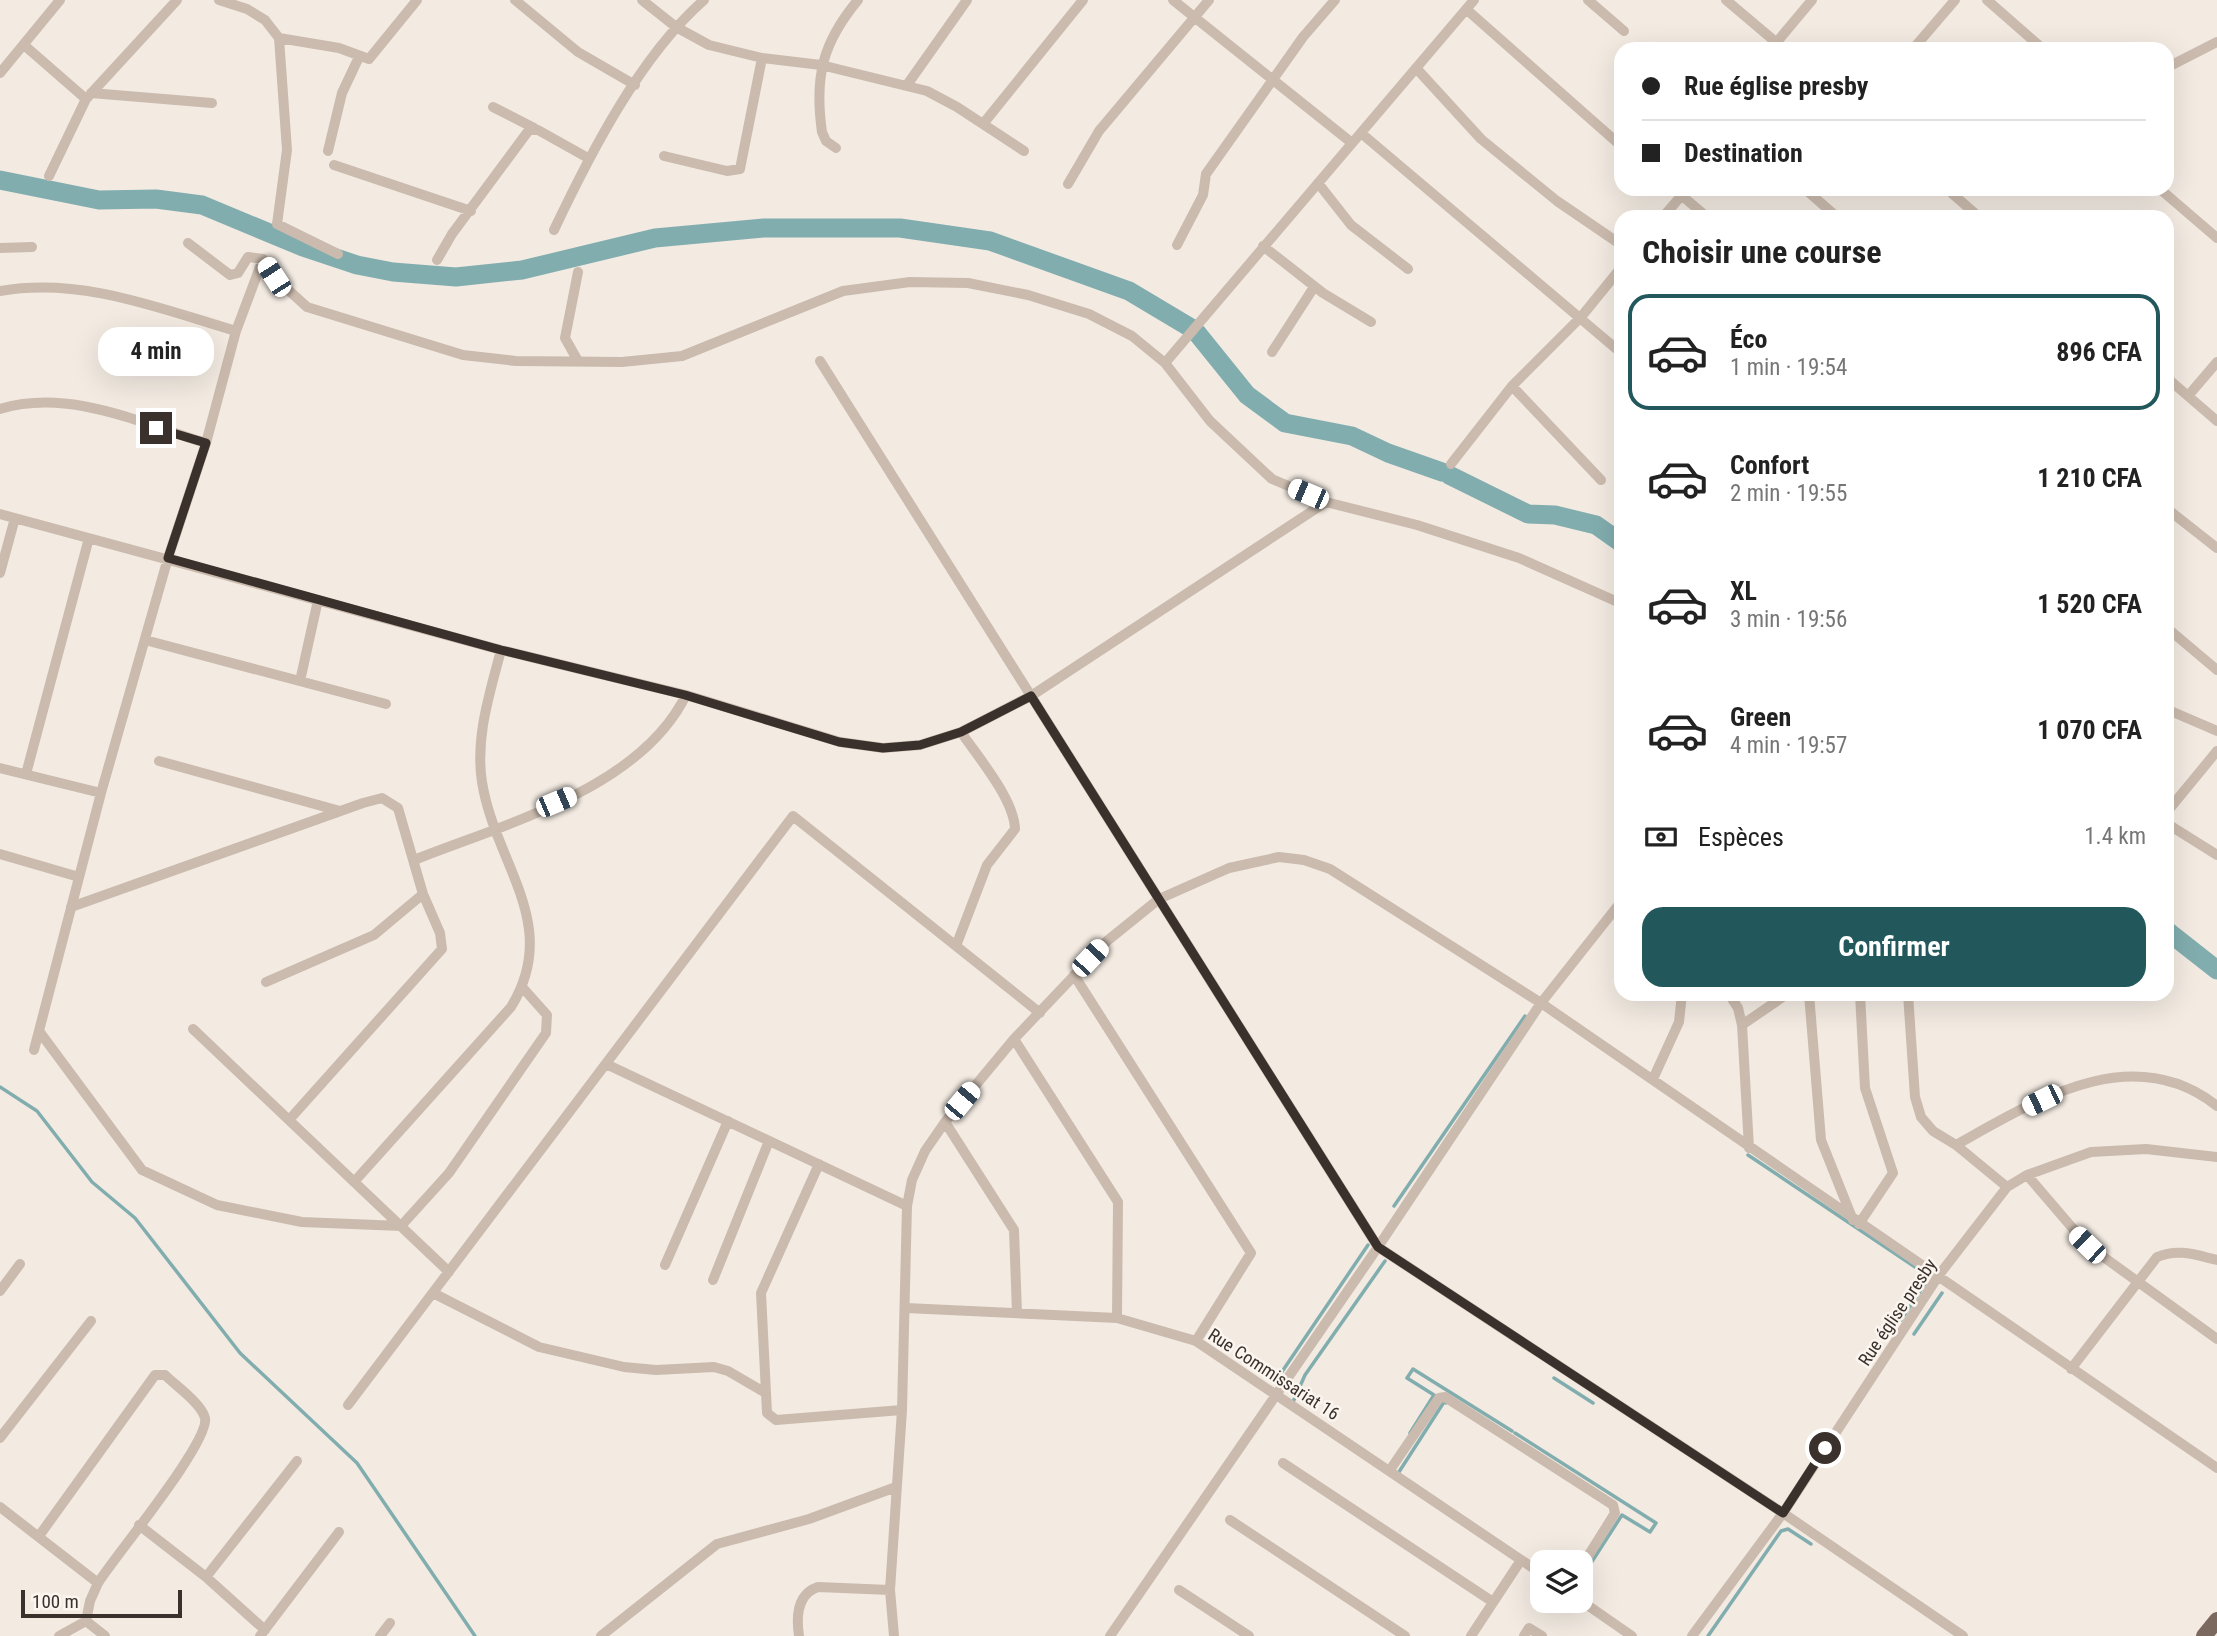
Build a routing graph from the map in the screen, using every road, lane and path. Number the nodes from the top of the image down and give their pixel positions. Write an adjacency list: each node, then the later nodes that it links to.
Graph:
1 (60, 0): 29 (street)
2 (177, 0): 40 (street)
3 (219, 0): 24 (street)
4 (417, 0): 31 (street)
5 (515, 0): 38 (street)
6 (642, 0): 22 (street)
7 (704, 0): 22 (street)
8 (858, 0): 34 (street)
9 (967, 0): 39 (street)
10 (1083, 0): 43 (street)
11 (1173, 0): 21 (street)
12 (1209, 0): 21 (street)
13 (1335, 0): 37 (street)
14 (1474, 0): 20 (street)
15 (1588, 0): 23 (street)
16 (1726, 0): 25 (street)
17 (1812, 0): 26 (street)
18 (1955, 0): 27 (street)
19 (1987, 0): 28 (street)
20 (1466, 9): 35 (street); 46 (street)
21 (1195, 17): 37 (street); 56 (street)
22 (676, 27): 32 (street); 38 (street)
23 (1624, 31)
24 (279, 38): 31 (street); 73 (street)
25 (1775, 42)
26 (1783, 42)
27 (1919, 42)
28 (2035, 42)
29 (24, 45): 36 (street); 40 (street)
30 (2215, 46): 33 (street)
31 (359, 57): 49 (street)
32 (762, 58): 34 (street); 51 (street)
33 (2174, 64)
34 (821, 65): 39 (street); 48 (street)
35 (1416, 68): 45 (street); 67 (street)
36 (0, 73)
37 (1274, 79): 47 (street); 69 (street)
38 (635, 85): 52 (street)
39 (907, 85): 43 (street)
40 (89, 96): 41 (street); 54 (street)
41 (212, 103)
42 (493, 107): 44 (street)
43 (983, 124): 50 (street)
44 (534, 128): 52 (street); 64 (street)
45 (1361, 133): 47 (street); 81 (street)
46 (1614, 140)
47 (1352, 144): 55 (street)
48 (836, 148)
49 (328, 151)
50 (1024, 151)
51 (664, 156)
52 (588, 158): 65 (street)
53 (334, 164): 64 (street)
54 (49, 176)
55 (1318, 183): 70 (street); 76 (street)
56 (1068, 184)
57 (1686, 196): 61 (street)
58 (1813, 196): 62 (street)
59 (1955, 196): 63 (street)
60 (2168, 196): 66 (street)
61 (1700, 210)
62 (1829, 210)
63 (1971, 210)
64 (471, 211): 75 (street)
65 (554, 230)
66 (2217, 237)
67 (1614, 240)
68 (188, 243): 74 (street)
69 (1177, 244)
70 (1263, 246): 79 (street); 89 (street)
71 (32, 247): 72 (street)
72 (0, 248)
73 (338, 254)
74 (263, 259): 83 (street); 86 (street)
75 (437, 260)
76 (1408, 269)
77 (578, 272): 86 (street)
78 (1614, 276): 81 (street)
79 (1314, 287): 82 (street); 85 (street)
80 (0, 291): 83 (street)
81 (1581, 317): 84 (street); 91 (street)
82 (1371, 322)
83 (236, 331): 95 (street)
84 (1614, 347)
85 (1272, 352)
86 (578, 361): 89 (street)
87 (820, 361): 114 (street)
88 (2217, 362): 92 (street)
89 (1166, 363): 98 (street)
90 (2174, 384): 92 (street)
91 (1511, 386): 96 (street); 97 (street)
92 (2188, 396): 94 (street)
93 (0, 410): 95 (street)
94 (2217, 421)
95 (206, 443): 104 (street)
96 (1451, 464)
97 (1601, 480)
98 (1326, 502): 107 (street); 114 (street)
99 (0, 514): 101 (street)
100 (2174, 514): 103 (street)
101 (15, 518): 102 (street); 105 (street)
102 (89, 538): 104 (street); 122 (street)
103 (2217, 548)
104 (168, 558): 106 (street); 109 (street)
105 (0, 573)
106 (318, 600): 110 (street); 112 (street)
107 (1614, 600)
108 (2174, 634): 111 (street)
109 (145, 640): 112 (street); 123 (street)
110 (501, 650): 113 (street); 126 (street)
111 (2217, 670)
112 (300, 681): 115 (street)
113 (685, 695): 118 (street); 126 (street)
114 (1031, 696): 118 (street); 133 (street)
115 (386, 704)
116 (2174, 712): 117 (street)
117 (2217, 731)
118 (961, 732): 136 (street)
119 (2215, 756): 124 (street)
120 (159, 761): 125 (street)
121 (0, 768): 122 (street)
122 (26, 774): 123 (street)
123 (101, 793): 131 (street)
124 (2174, 804)
125 (340, 811): 130 (street); 134 (street)
126 (494, 828): 130 (street); 139 (street)
127 (2174, 828): 129 (street)
128 (0, 854): 131 (street)
129 (2217, 855)
130 (414, 860): 132 (street)
131 (79, 877): 134 (street)
132 (423, 894): 138 (street); 156 (street)
133 (1159, 899): 137 (street); 146 (street); 170 (street)
134 (71, 907): 150 (street)
135 (1614, 911): 146 (street)
136 (956, 946): 147 (street); 153 (street)
137 (1074, 975): 147 (street); 185 (street)
138 (266, 982)
139 (523, 988): 165 (street); 169 (street)
140 (1681, 1001): 154 (street)
141 (1734, 1001): 148 (street)
142 (1777, 1001): 148 (street)
143 (1810, 1001): 168 (street)
144 (1860, 1001): 168 (street)
145 (1908, 1001): 160 (street)
146 (1541, 1003): 154 (street); 170 (street)
147 (1040, 1013): 151 (street)
148 (1742, 1025): 161 (street)
149 (193, 1029): 156 (street)
150 (39, 1031): 152 (street); 169 (street)
151 (1014, 1039): 158 (street); 182 (street)
152 (34, 1050)
153 (606, 1064): 157 (street); 174 (street)
154 (1653, 1079): 161 (street)
155 (2217, 1106): 160 (street)
156 (289, 1120): 165 (street)
157 (728, 1121): 159 (street); 173 (street)
158 (945, 1122): 167 (street); 181 (street)
159 (769, 1141): 163 (street); 176 (street)
160 (1956, 1145): 166 (street)
161 (1749, 1148): 168 (street)
162 (2217, 1157): 164 (street, Rue église presby)
163 (819, 1164): 167 (street); 187 (street)
164 (2027, 1175): 166 (street, Rue église presby); 177 (street)
165 (355, 1182): 169 (street)
166 (2007, 1187): 175 (street, Rue église presby)
167 (907, 1206): 180 (street)
168 (1856, 1222): 175 (street)
169 (401, 1226): 174 (street)
170 (1378, 1247): 188 (street); 198 (street)
171 (2217, 1260): 177 (street)
172 (20, 1264): 178 (street)
173 (665, 1265)
174 (449, 1272): 179 (street)
175 (1939, 1275): 186 (street); 198 (street, Rue église presby)
176 (713, 1280)
177 (2136, 1281): 184 (street); 186 (street)
178 (0, 1291)
179 (433, 1293): 187 (street); 189 (street)
180 (906, 1308): 181 (street, Rue Commissariat 16); 190 (street)
181 (1017, 1313): 182 (street, Rue Commissariat 16)
182 (1117, 1318): 185 (street, Rue Commissariat 16)
183 (91, 1321): 191 (street)
184 (2217, 1339)
185 (1196, 1340): 188 (street, Rue Commissariat 16)
186 (2071, 1369): 194 (street)
187 (764, 1392): 190 (street)
188 (1278, 1393): 195 (street, Rue Commissariat 16); 222 (street)
189 (348, 1405)
190 (902, 1410): 196 (street)
191 (0, 1438)
192 (297, 1461): 206 (street)
193 (1283, 1463): 210 (street)
194 (2217, 1468)
195 (1390, 1470): 203 (street); 204 (street, Rue Commissariat 16)
196 (896, 1487): 208 (street); 219 (street)
197 (0, 1507): 202 (street)
198 (1783, 1513): 229 (street, Rue église presby); 230 (street)
199 (1230, 1520): 224 (street)
200 (139, 1525): 202 (street); 206 (street); 207 (street)
201 (338, 1532): 215 (street)
202 (39, 1536): 207 (street)
203 (1592, 1550)
204 (1521, 1560): 205 (street, Rue Commissariat 16); 210 (street)
205 (1530, 1566)
206 (206, 1577): 215 (street)
207 (98, 1583): 213 (street)
208 (890, 1590): 220 (street); 221 (street)
209 (1180, 1590): 223 (street)
210 (1493, 1602): 225 (street)
211 (1593, 1609): 228 (street)
212 (2217, 1620): 231 (main road)
213 (86, 1622): 216 (street); 217 (street)
214 (390, 1623): 218 (street)
215 (262, 1633)
216 (59, 1636)
217 (104, 1636)
218 (380, 1636)
219 (601, 1636)
220 (799, 1636)
221 (894, 1636)
222 (1110, 1636)
223 (1249, 1636)
224 (1405, 1636)
225 (1471, 1636)
226 (1524, 1636): 227 (street)
227 (1542, 1636)
228 (1632, 1636)
229 (1692, 1636)
230 (1963, 1636)
231 (2204, 1636)

